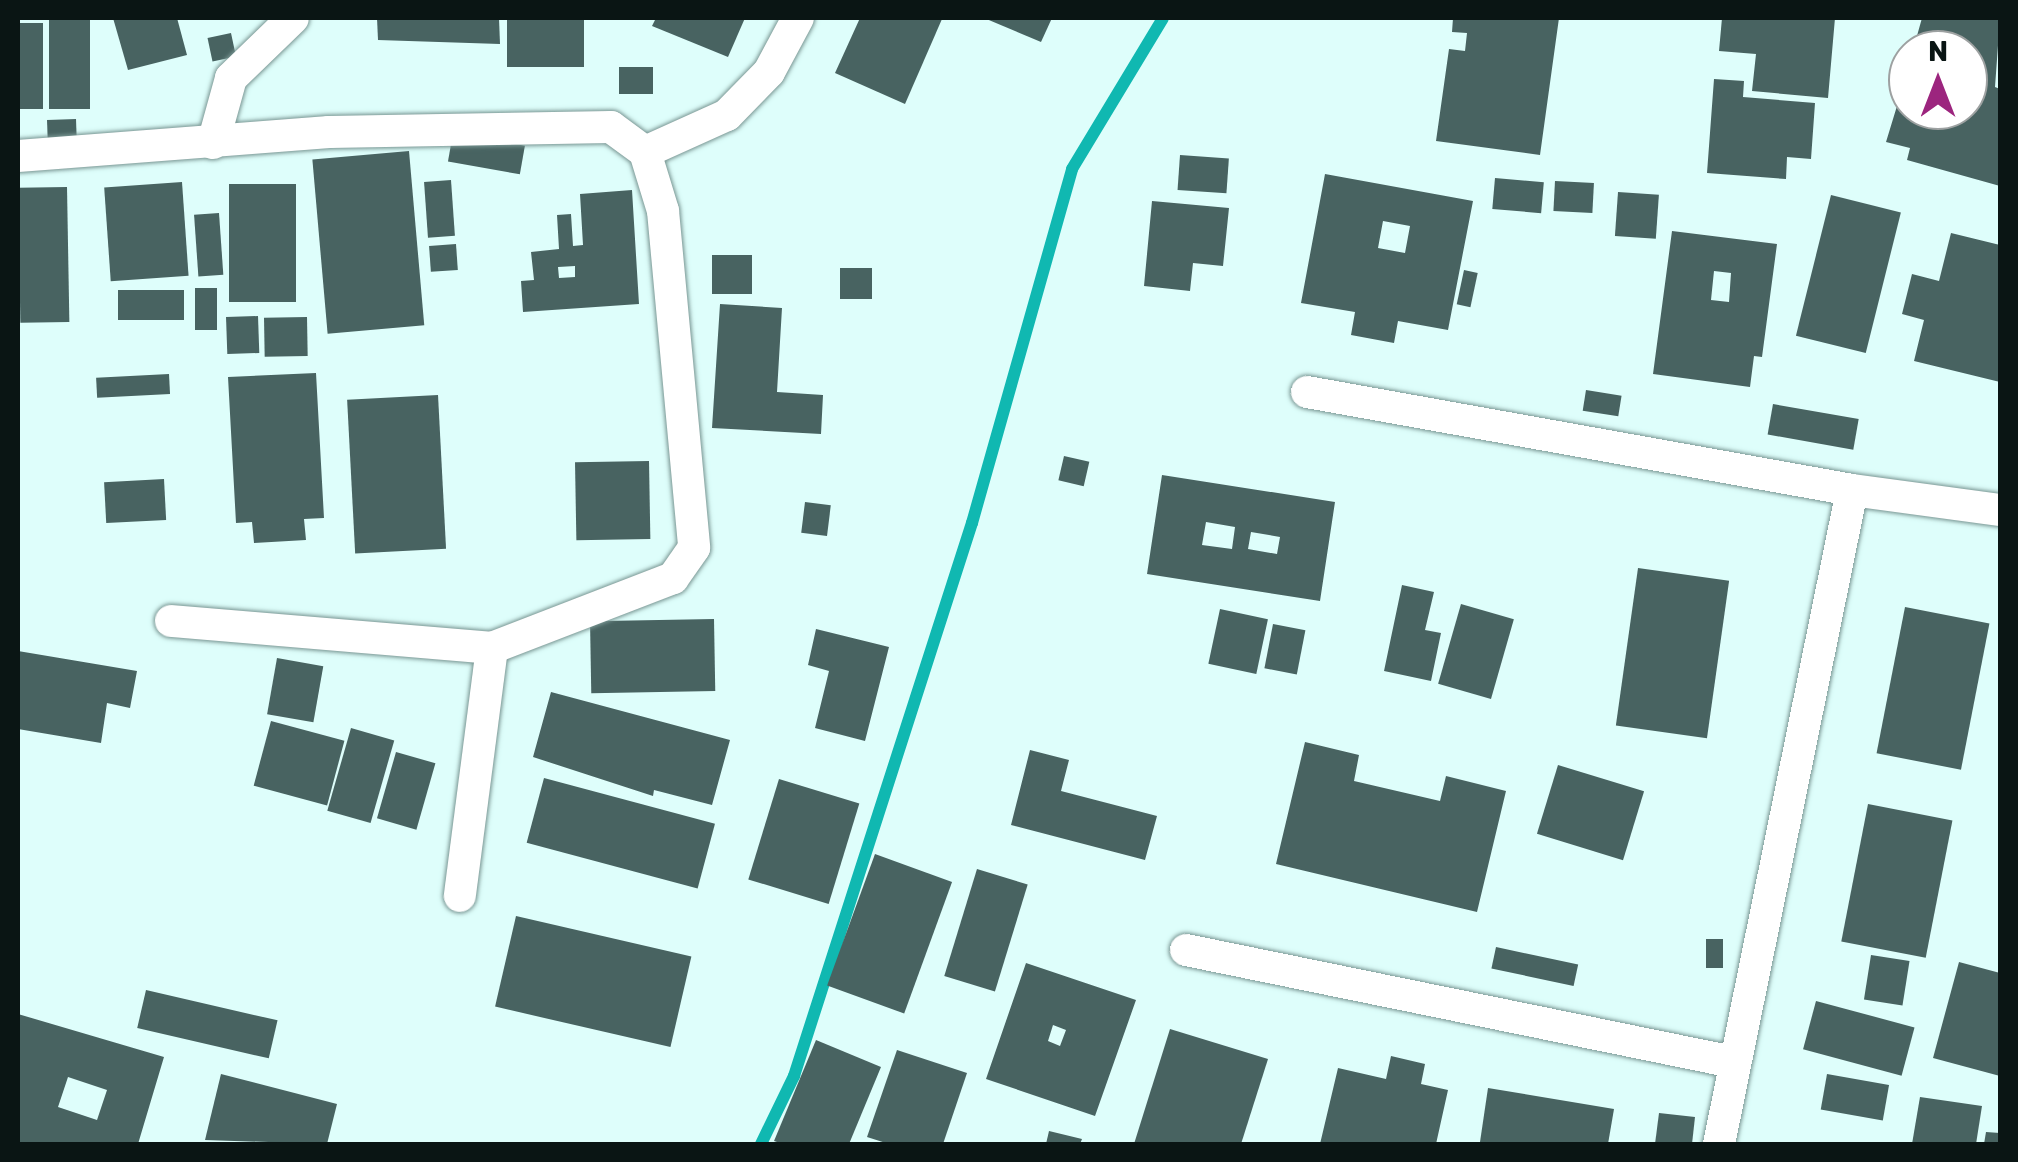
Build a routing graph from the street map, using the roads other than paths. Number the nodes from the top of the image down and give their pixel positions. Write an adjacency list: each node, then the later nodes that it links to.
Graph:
1 (293, 18): 3 (street)
2 (798, 18): 4 (street)
3 (213, 143): 4 (street); 5 (street)
4 (644, 152): 10 (street)
5 (18, 156)
6 (1307, 392): 7 (street)
7 (1852, 490): 8 (street); 13 (street)
8 (2000, 510)
9 (172, 621): 10 (street)
10 (492, 648): 11 (street)
11 (460, 896)
12 (1186, 950): 13 (street)
13 (1733, 1062): 14 (street)
14 (1719, 1144)

